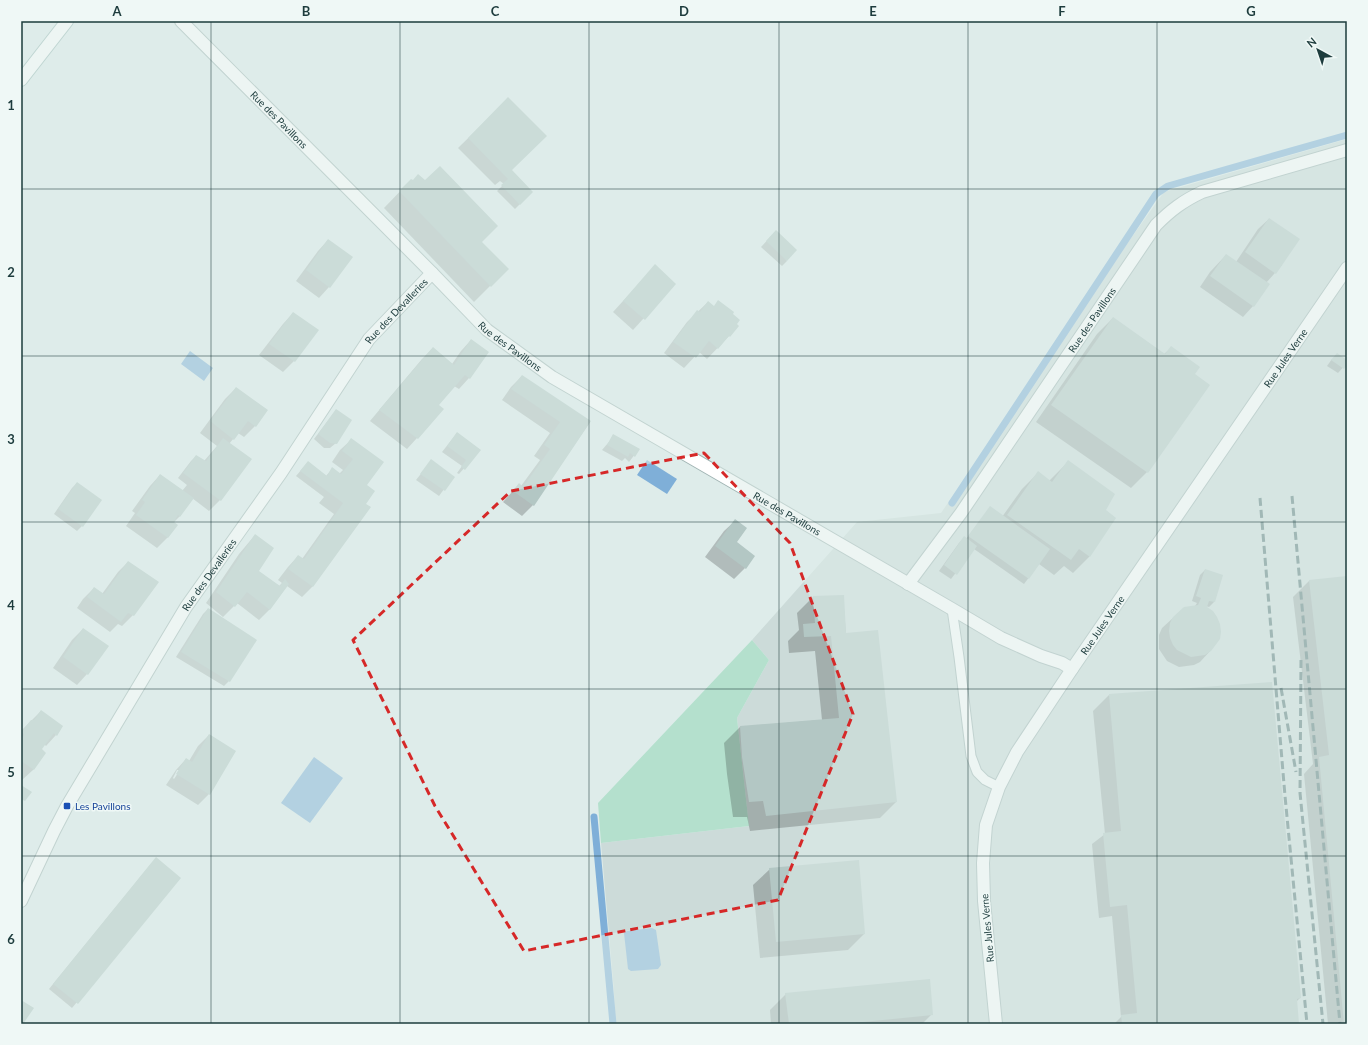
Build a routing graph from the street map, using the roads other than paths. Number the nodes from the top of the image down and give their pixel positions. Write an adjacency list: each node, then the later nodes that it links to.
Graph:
1 (67, 21): 3 (street)
2 (181, 21): 6 (street, Rue des Pavillons)
3 (21, 80)
4 (1347, 150): 7 (street, Rue des Pavillons)
5 (1347, 268): 9 (street, Rue Jules Verne)
6 (432, 273): 7 (street, Rue des Pavillons); 11 (street, Rue des Devalleries)
7 (908, 584): 8 (street, Rue des Pavillons)
8 (952, 609): 9 (street, Rue des Pavillons); 10 (lane)
9 (1072, 670): 10 (street, Rue Jules Verne)
10 (999, 787): 12 (street, Rue Jules Verne)
11 (21, 901)
12 (996, 1024)

